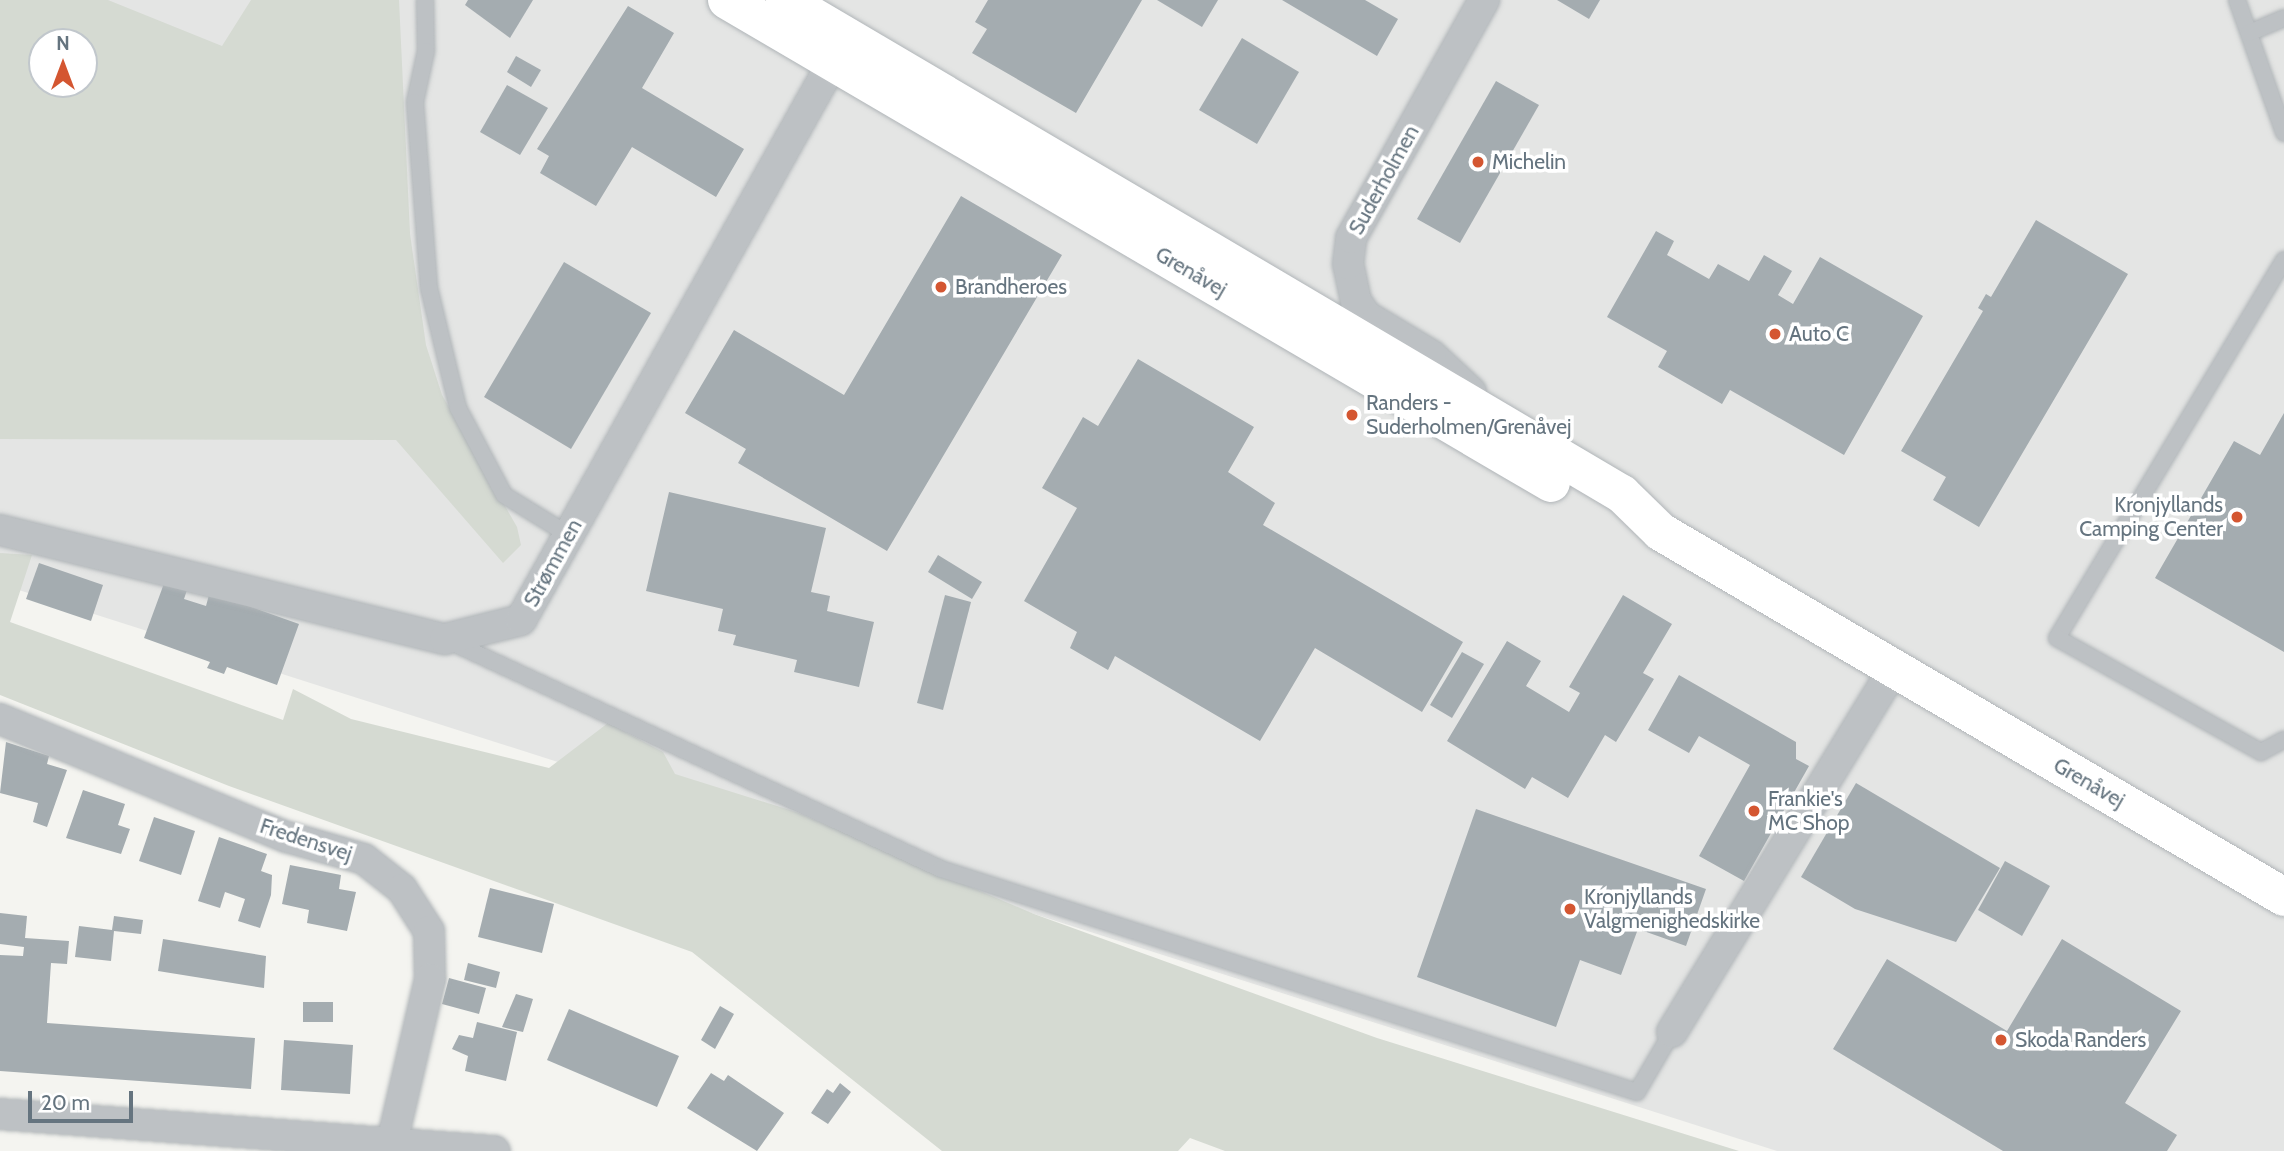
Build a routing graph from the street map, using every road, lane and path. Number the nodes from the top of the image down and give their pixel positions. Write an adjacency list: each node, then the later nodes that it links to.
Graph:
1 (425, 0): 14 (lane)
2 (727, 0): 8 (street, Grenåvej)
3 (785, 0): 8 (street, Grenåvej)
4 (2237, 0): 7 (lane)
5 (1482, 1): 11 (street, Suderholmen)
6 (2284, 18): 7 (lane)
7 (2249, 33): 9 (lane)
8 (840, 50): 11 (street, Grenåvej); 13 (street, Grenåvej); 14 (street, Strømmen)
9 (2284, 133)
10 (2284, 260): 18 (lane)
11 (1510, 428): 13 (street, Grenåvej)
12 (0, 530): 15 (street, Strømmen)
13 (1661, 532): 16 (street, Grenåvej)
14 (569, 535): 15 (street, Strømmen)
15 (445, 639): 20 (lane)
16 (1894, 668): 19 (street, Grenåvej); 20 (street)
17 (0, 719): 22 (street, Fredensvej)
18 (2284, 740)
19 (2284, 897)
20 (1672, 1032)
21 (0, 1114): 22 (street)
22 (391, 1145): 23 (street)
23 (495, 1151)

